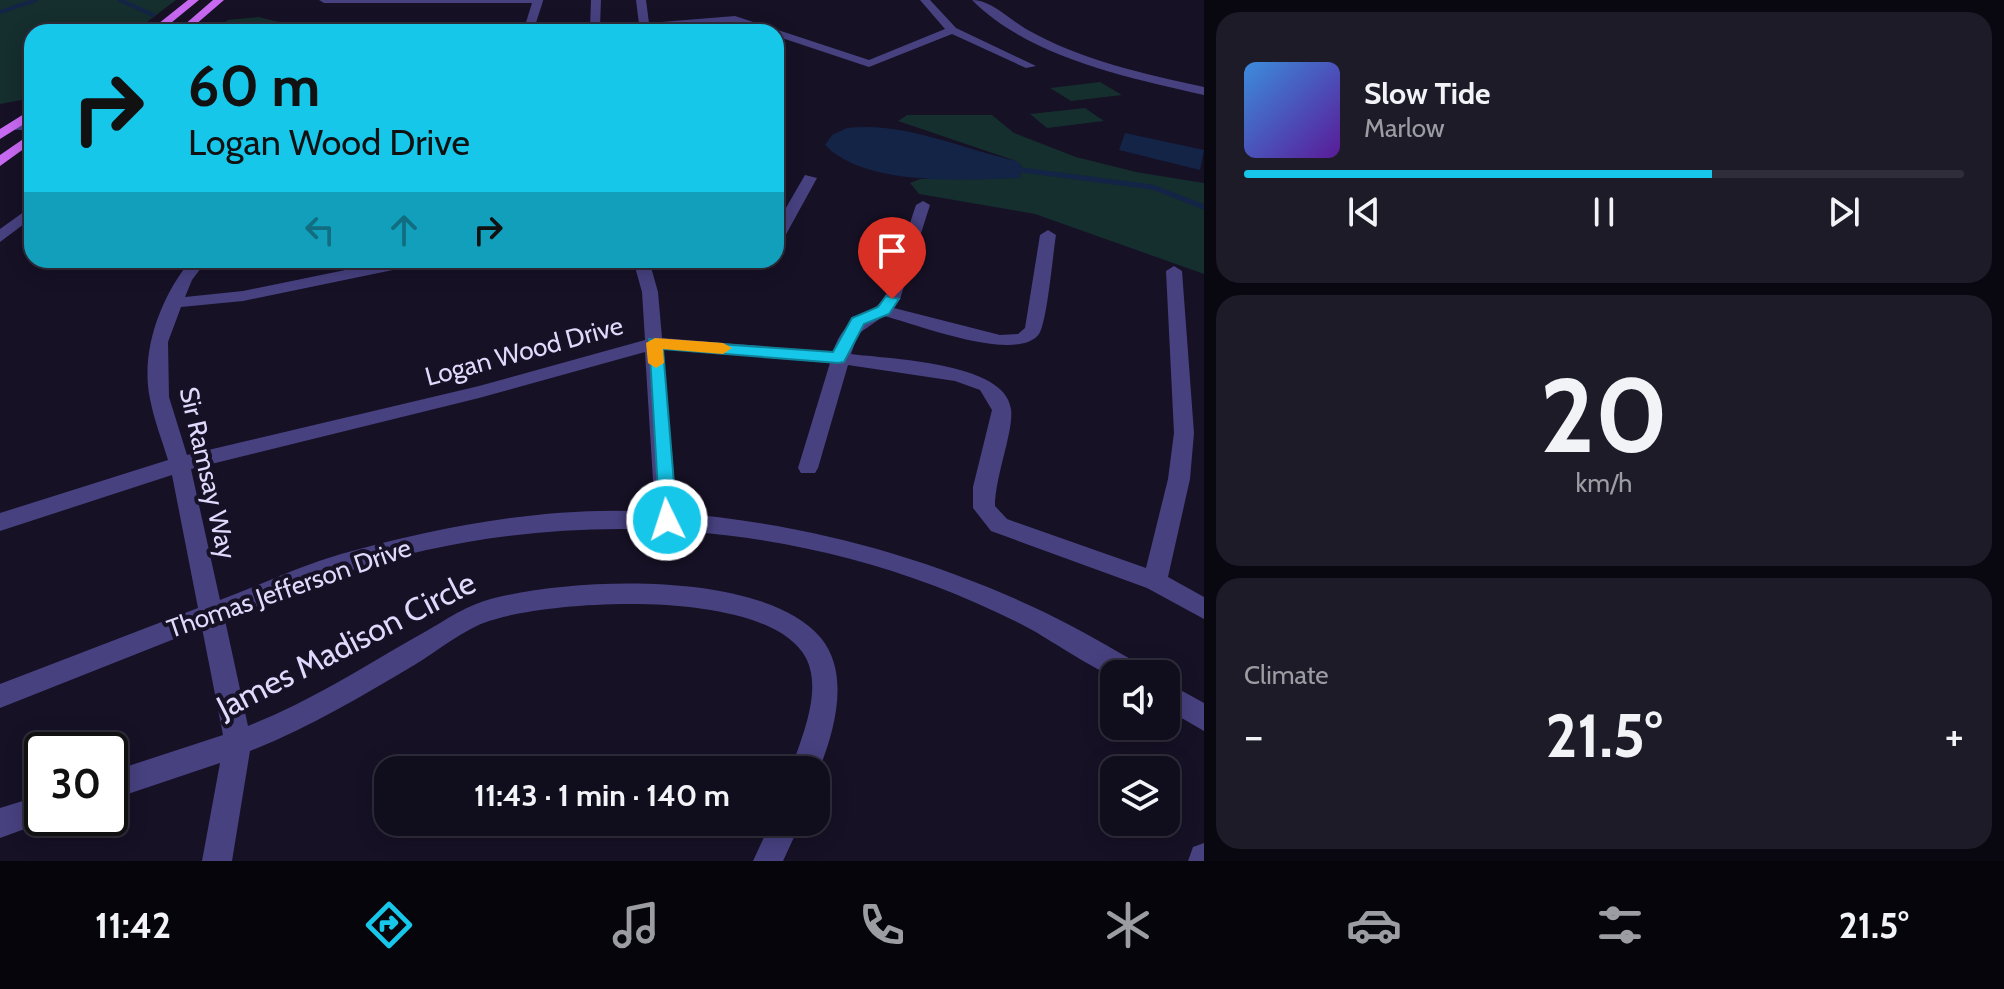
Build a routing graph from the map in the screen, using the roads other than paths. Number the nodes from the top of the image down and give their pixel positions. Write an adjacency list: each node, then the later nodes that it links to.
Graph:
1 (194, 0): 9 (main road)
2 (219, 0): 10 (main road)
3 (324, 0): 4 (street)
4 (538, 0): 11 (street)
5 (596, 0): 12 (street)
6 (641, 0): 13 (street)
7 (925, 0): 16 (street)
8 (977, 0): 19 (street)
9 (163, 24)
10 (190, 24)
11 (530, 24)
12 (595, 24)
13 (644, 24)
14 (670, 24): 15 (street)
15 (751, 24)
16 (952, 30): 17 (street); 18 (street)
17 (784, 35)
18 (1030, 66)
19 (1204, 91)
20 (24, 118): 21 (main road)
21 (13, 126): 22 (street); 23 (main road)
22 (24, 127)
23 (0, 135)
24 (24, 143): 25 (main road)
25 (0, 162)
26 (810, 178): 29 (street)
27 (923, 205): 37 (street)
28 (24, 217): 31 (street)
29 (784, 224)
30 (1048, 235): 37 (street)
31 (0, 237)
32 (193, 268): 36 (street, Sir Ramsay Way)
33 (378, 268): 36 (street)
34 (643, 268): 38 (street)
35 (1174, 271): 44 (street)
36 (172, 303): 40 (street, Sir Ramsay Way)
37 (883, 310): 39 (street)
38 (655, 343): 39 (street, Logan Wood Drive); 40 (street, Logan Wood Drive); 42 (street)
39 (838, 358): 41 (street); 44 (street, Logan Wood Drive)
40 (180, 464): 43 (street, Logan Wood Drive); 46 (street, Sir Ramsay Way)
41 (808, 468)
42 (667, 520): 46 (street, Thomas Jefferson Drive); 47 (street, Thomas Jefferson Drive)
43 (0, 522)
44 (1155, 581): 45 (street, Logan Wood Drive)
45 (1204, 609)
46 (214, 612): 48 (street, Thomas Jefferson Drive); 51 (street, Sir Ramsay Way)
47 (1107, 660)
48 (0, 696)
49 (1180, 703): 50 (street)
50 (1204, 718)
51 (238, 742): 52 (street, James Madison Circle); 53 (street, James Madison Circle); 57 (street)
52 (809, 756)
53 (128, 780)
54 (24, 815): 55 (street)
55 (0, 823)
56 (780, 836): 58 (street)
57 (217, 861)
58 (768, 861)

